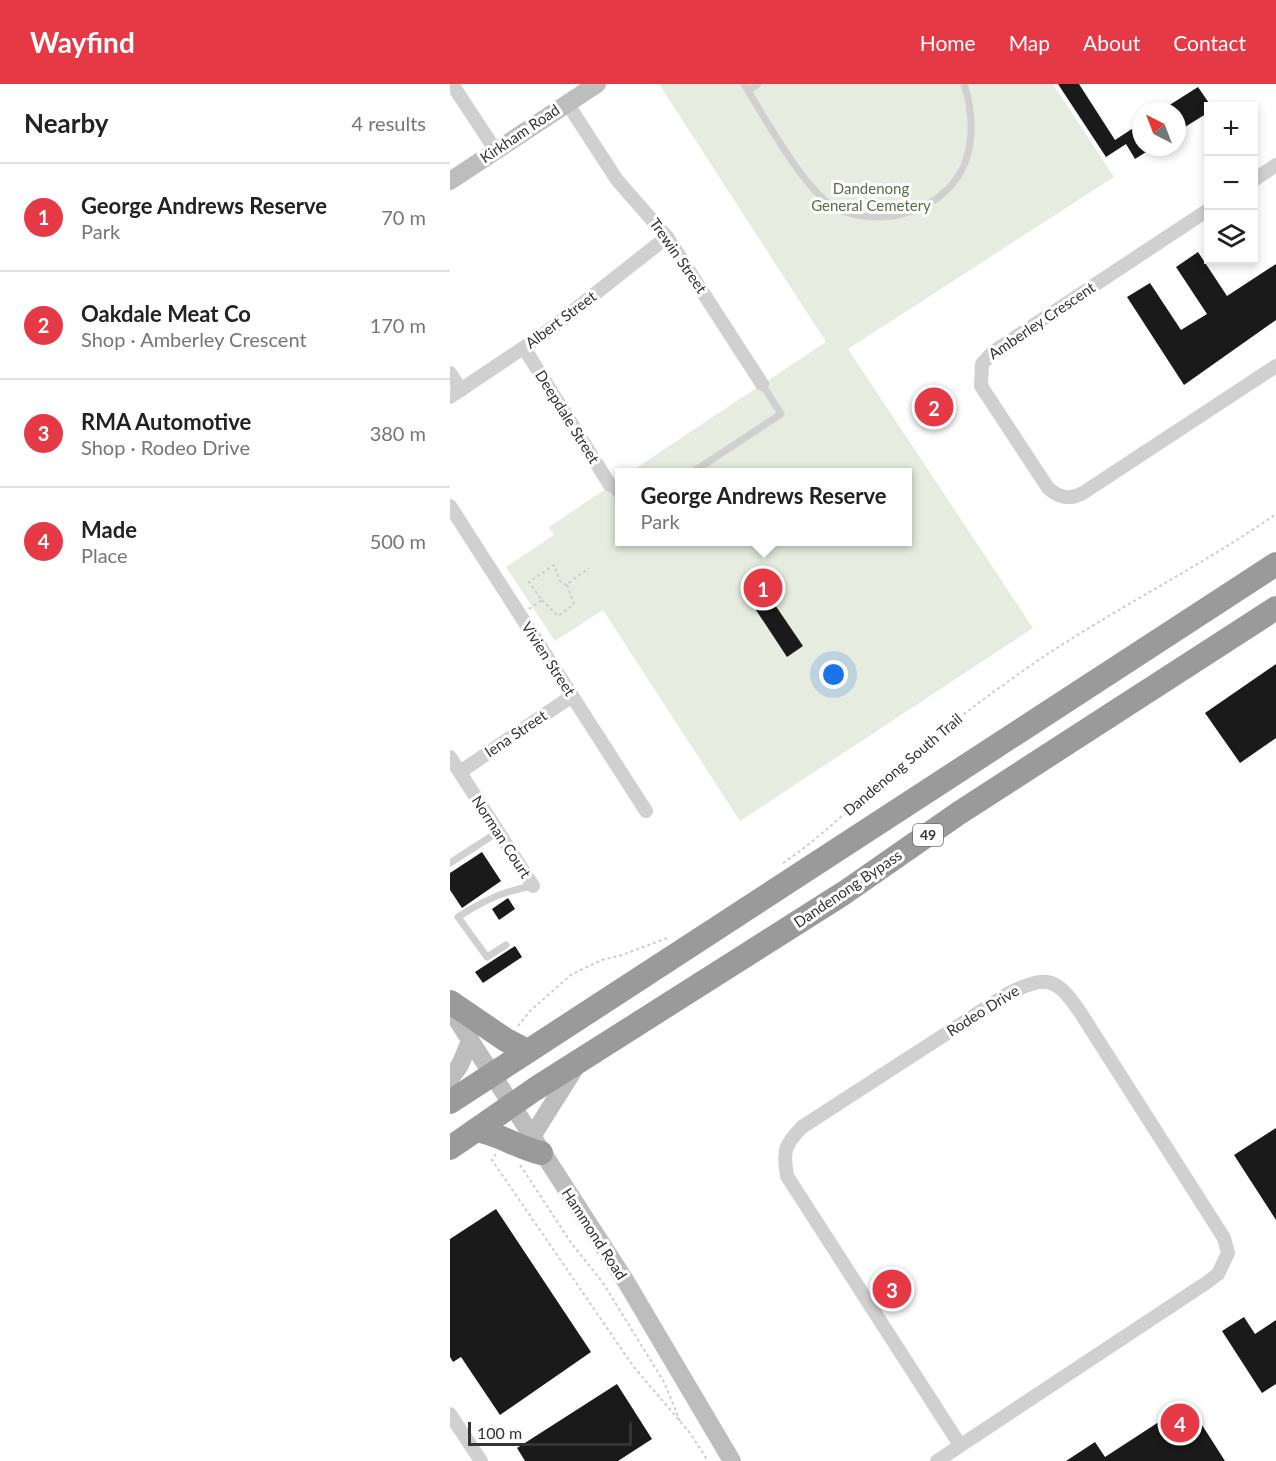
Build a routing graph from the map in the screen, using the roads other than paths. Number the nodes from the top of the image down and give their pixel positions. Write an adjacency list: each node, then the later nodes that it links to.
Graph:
1 (452, 84): 7 (street)
2 (758, 84): 5 (lane)
3 (963, 84): 5 (lane)
4 (594, 85): 6 (main road, Kirkham Road)
5 (746, 87)
6 (567, 103): 7 (main road, Kirkham Road); 12 (street, Trewin Street)
7 (496, 151): 10 (main road, Kirkham Road)
8 (1276, 165): 9 (street)
9 (1258, 177)
10 (450, 181)
11 (1204, 213): 14 (street, Amberley Crescent)
12 (667, 237): 13 (street, Albert Street); 16 (street, Trewin Street)
13 (524, 348): 17 (street, Albert Street); 19 (street, Deepdale Street)
14 (1276, 366)
15 (450, 373): 17 (street)
16 (762, 384): 18 (lane)
17 (455, 394)
18 (699, 468)
19 (610, 485): 20 (lane)
20 (615, 492)
21 (450, 506): 24 (street, Vivien Street)
22 (1276, 564): 35 (highway, 49)
23 (1276, 608): 36 (highway, Dandenong Bypass / 49)
24 (572, 696): 26 (street, Iena Street); 27 (street, Vivien Street)
25 (450, 757): 26 (street, Norman Court)
26 (460, 772): 28 (street, Norman Court)
27 (646, 812)
28 (498, 832): 29 (lane); 30 (street, Norman Court)
29 (450, 863)
30 (533, 886): 31 (lane)
31 (506, 945)
32 (450, 1002): 35 (highway)
33 (450, 1009): 34 (main road, Hammond Road)
34 (470, 1041): 37 (main road, Hammond Road); 38 (main road)
35 (527, 1051): 37 (highway, 49)
36 (579, 1061): 40 (highway, Dandenong Bypass / 49); 42 (main road)
37 (491, 1075): 39 (highway, 49); 40 (main road, Hammond Road)
38 (450, 1079)
39 (450, 1102)
40 (511, 1106): 41 (highway, Dandenong Bypass / 49); 42 (main road, Hammond Road)
41 (476, 1130): 42 (highway); 43 (highway, Dandenong Bypass / 49)
42 (536, 1146): 48 (main road, Hammond Road)
43 (450, 1148)
44 (450, 1413): 47 (street)
45 (960, 1445): 45 (street, Rodeo Drive); 46 (street, Rodeo Drive)
46 (937, 1460)
47 (481, 1461)
48 (732, 1461)

